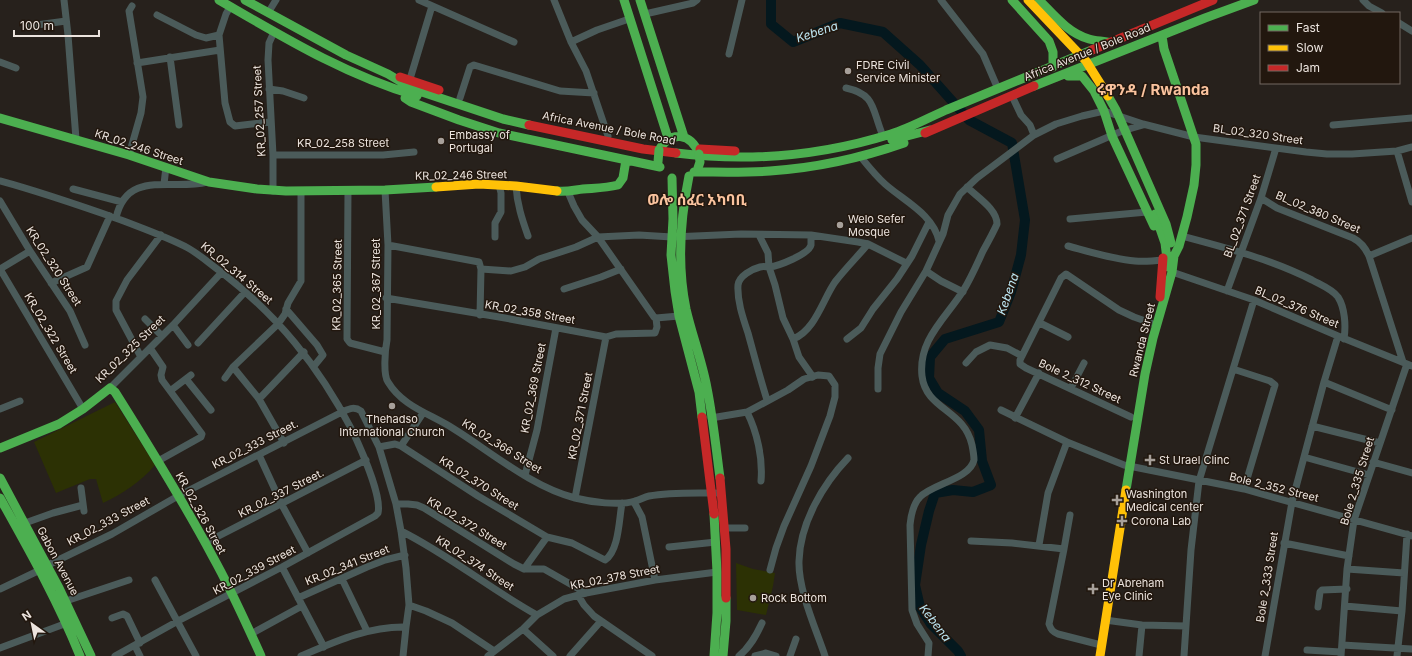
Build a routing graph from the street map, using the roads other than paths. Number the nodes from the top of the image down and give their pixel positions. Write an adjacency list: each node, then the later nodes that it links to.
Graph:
1 (64, 0): 29 (street)
2 (219, 0): 22 (main road, Africa Avenue / Bole Road)
3 (244, 0): 24 (main road, Africa Avenue / Bole Road)
4 (276, 0): 24 (street)
5 (419, 0): 20 (street)
6 (554, 0): 37 (street)
7 (624, 0): 28 (main road)
8 (640, 0): 25 (main road)
9 (697, 0): 25 (street)
10 (742, 0): 40 (street)
11 (941, 0): 52 (street)
12 (1012, 0): 44 (main road)
13 (1020, 0): 141 (main road)
14 (1028, 0): 125 (main road, bridge)
15 (1040, 0): 38 (main road)
16 (1213, 0): 21 (main road, Africa Avenue / Bole Road)
17 (1254, 0): 27 (main road, Africa Avenue / Bole Road)
18 (1363, 0): 23 (street)
19 (132, 6): 43 (street)
20 (432, 6): 36 (street); 48 (street)
21 (1200, 6): 27 (main road); 38 (main road, Africa Avenue / Bole Road)
22 (230, 7): 33 (main road, Africa Avenue / Bole Road); 34 (street)
23 (1380, 12)
24 (268, 13): 46 (main road, Africa Avenue / Bole Road)
25 (645, 14): 70 (main road)
26 (157, 15): 34 (street)
27 (1205, 18): 35 (main road, Africa Avenue / Bole Road)
28 (629, 19): 37 (street); 72 (main road)
29 (66, 21): 31 (street); 73 (street)
30 (1400, 24): 32 (street)
31 (29, 26)
32 (1412, 30)
33 (274, 32): 49 (main road, Africa Avenue / Bole Road); 51 (street, KR_02_257 Street)
34 (219, 35): 39 (street)
35 (1162, 36): 47 (main road, Africa Avenue / Bole Road); 71 (main road, Rwanda Street)
36 (514, 42)
37 (571, 42): 53 (street)
38 (1111, 43): 44 (main road, Africa Avenue / Bole Road)
39 (220, 50): 41 (street); 61 (street)
40 (729, 54)
41 (170, 57): 43 (street); 63 (street)
42 (0, 62): 45 (street)
43 (137, 63): 81 (street)
44 (1053, 67): 52 (main road, Africa Avenue / Bole Road)
45 (16, 68)
46 (388, 74): 48 (main road, Africa Avenue / Bole Road); 60 (main road, Africa Avenue / Bole Road)
47 (1061, 76): 54 (main road, Africa Avenue / Bole Road); 57 (main road, Rwanda Street)
48 (410, 79): 56 (main road, Africa Avenue / Bole Road)
49 (389, 88): 65 (main road, Africa Avenue / Bole Road); 84 (main road, Africa Avenue / Bole Road)
50 (846, 88): 66 (street)
51 (269, 89): 55 (street); 61 (street, KR_02_257 Street)
52 (998, 89): 60 (main road, Africa Avenue / Bole Road)
53 (594, 93): 56 (street); 68 (street)
54 (1012, 96): 65 (main road, Africa Avenue / Bole Road); 67 (street)
55 (304, 98)
56 (460, 98): 68 (main road, Africa Avenue / Bole Road)
57 (1104, 111): 62 (street, BL_02_320 Street); 67 (street); 69 (main road, Rwanda Street)
58 (0, 118): 73 (main road, KR_02_246 Street)
59 (1412, 118): 64 (street)
60 (926, 119): 66 (main road, Africa Avenue / Bole Road)
61 (270, 122): 80 (street, KR_02_257 Street)
62 (1143, 124): 69 (street); 71 (street, BL_02_320 Street)
63 (179, 125)
64 (1332, 125)
65 (930, 130): 82 (main road, Africa Avenue / Bole Road)
66 (881, 131): 79 (main road, Africa Avenue / Bole Road)
67 (1034, 135): 94 (street)
68 (608, 136): 76 (main road, Africa Avenue / Bole Road)
69 (1112, 136): 83 (street); 106 (main road, Rwanda Street)
70 (684, 137): 72 (main road); 79 (main road)
71 (1194, 137): 75 (street, BL_02_320 Street); 114 (main road, Rwanda Street)
72 (668, 138): 76 (main road)
73 (76, 139): 81 (main road, KR_02_246 Street)
74 (1412, 147): 77 (street, BL_02_320 Street)
75 (1276, 148): 77 (street, BL_02_320 Street); 102 (street, BL_02_371 Street)
76 (659, 149): 85 (main road, bridge)
77 (1398, 151): 105 (street)
78 (414, 152): 80 (street, KR_02_258 Street)
79 (698, 152): 87 (main road, bridge)
80 (273, 154): 99 (street, KR_02_257 Street)
81 (129, 155): 86 (main road, KR_02_246 Street)
82 (860, 156): 87 (main road, Africa Avenue / Bole Road); 109 (street)
83 (1057, 159)
84 (626, 160): 85 (main road, Africa Avenue / Bole Road); 101 (main road, KR_02_246 Street)
85 (656, 165): 88 (main road); 95 (main road)
86 (166, 167): 90 (main road, KR_02_246 Street); 91 (street)
87 (693, 177): 88 (main road); 117 (main road)
88 (672, 178): 95 (main road)
89 (0, 181): 107 (street, KR_02_314 Street)
90 (210, 182): 91 (street); 99 (main road, KR_02_246 Street)
91 (164, 184): 104 (street)
92 (499, 185): 93 (main road, KR_02_246 Street); 98 (main road, KR_02_246 Street); 115 (street)
93 (516, 186): 101 (main road, KR_02_246 Street); 113 (street)
94 (967, 187): 119 (street); 140 (street)
95 (672, 188): 117 (main road)
96 (73, 189): 104 (street)
97 (348, 190): 98 (main road, KR_02_246 Street); 100 (main road, KR_02_246 Street); 165 (street, KR_02_365 Street)
98 (385, 190): 121 (street, KR_02_367 Street)
99 (273, 191): 100 (main road, KR_02_246 Street)
100 (301, 191): 144 (street)
101 (568, 192): 116 (street)
102 (1261, 198): 124 (street, BL_02_371 Street); 126 (street, BL_02_380 Street)
103 (0, 201): 123 (street, KR_02_320 Street)
104 (122, 202): 107 (street)
105 (1412, 202)
106 (1147, 212): 108 (street); 127 (main road, Rwanda Street)
107 (113, 217): 110 (street, KR_02_314 Street); 136 (street)
108 (1070, 218)
109 (929, 222): 119 (street); 128 (street)
110 (160, 235): 135 (street, KR_02_314 Street); 167 (street)
111 (759, 235): 112 (street); 117 (street); 129 (street)
112 (811, 235): 120 (street); 129 (street)
113 (528, 236)
114 (1182, 236): 124 (street, Bole 2_333 Street); 125 (main road, Rwanda Street)
115 (495, 237)
116 (598, 237): 117 (street); 131 (street); 132 (street)
117 (676, 237): 146 (main road); 194 (main road)
118 (1412, 238): 126 (street)
119 (939, 241): 133 (street)
120 (868, 244): 128 (street); 158 (street)
121 (388, 245): 131 (street); 142 (street, KR_02_367 Street)
122 (1068, 246): 127 (street)
123 (30, 251): 130 (street); 136 (street, KR_02_320 Street)
124 (1241, 251): 138 (street, BL_02_371 Street); 157 (street, Bole 2_333 Street)
125 (1174, 256): 134 (main road, Rwanda Street)
126 (1369, 256): 170 (street, BL_02_380 Street)
127 (1163, 260): 141 (main road, Rwanda Street)
128 (906, 263): 159 (street)
129 (768, 267): 158 (street); 184 (street)
130 (0, 269): 187 (street, KR_02_322 Street)
131 (481, 269): 145 (street)
132 (621, 270): 137 (street); 147 (street)
133 (926, 271): 140 (street); 181 (street)
134 (1172, 272): 138 (street, BL_02_376 Street); 210 (main road, Rwanda Street)
135 (222, 273): 139 (street, KR_02_314 Street); 152 (street, KR_02_325 Street)
136 (51, 283): 161 (street, KR_02_320 Street)
137 (564, 289)
138 (1227, 291): 143 (street, BL_02_376 Street)
139 (245, 292): 151 (street, KR_02_314 Street); 160 (street)
140 (963, 292): 314 (street)
141 (1162, 293): 150 (main road, Rwanda Street)
142 (386, 298): 145 (street, KR_02_358 Street); 165 (street, KR_02_367 Street)
143 (1254, 300): 157 (street, BL_02_376 Street); 173 (street)
144 (286, 308): 151 (street); 171 (street)
145 (480, 315): 153 (street, KR_02_358 Street)
146 (679, 316): 147 (street); 219 (main road)
147 (656, 318): 156 (street, KR_02_358 Street)
148 (145, 319): 154 (street)
149 (1040, 323): 150 (street); 155 (street); 166 (street)
150 (1151, 323): 196 (main road, Rwanda Street)
151 (278, 324): 164 (street, KR_02_314 Street); 172 (street)
152 (173, 325): 154 (street, KR_02_325 Street); 162 (street)
153 (556, 328): 156 (street, KR_02_358 Street); 212 (street, KR_02_369 Street)
154 (162, 336): 163 (street, KR_02_325 Street)
155 (1068, 336)
156 (606, 337): 222 (street, KR_02_371 Street)
157 (1341, 338): 170 (street, BL_02_376 Street); 178 (street, Bole 2_333 Street)
158 (793, 339): 175 (street)
159 (847, 339)
160 (198, 343)
161 (85, 345)
162 (188, 345)
163 (150, 348): 167 (street, KR_02_325 Street); 182 (street)
164 (304, 352): 171 (street, KR_02_314 Street); 183 (street)
165 (385, 352): 176 (street, KR_02_367 Street)
166 (1022, 356): 168 (street); 174 (street, Bole 2_312 Street)
167 (141, 358): 179 (street, KR_02_325 Street)
168 (966, 363)
169 (1084, 363): 180 (street)
170 (1407, 364): 190 (street, Bole 2_335 Street)
171 (314, 366): 191 (street, KR_02_314 Street)
172 (233, 367): 177 (street); 183 (street)
173 (1233, 369): 215 (street); 218 (street)
174 (1039, 373): 180 (street, Bole 2_312 Street); 195 (street)
175 (813, 376): 184 (street); 253 (street)
176 (386, 377): 193 (street, KR_02_366 Street)
177 (225, 378)
178 (1324, 382): 190 (street); 197 (street, Bole 2_333 Street)
179 (110, 388): 187 (main road, KR_02_325 Street); 208 (main road, KR_02_326 Street)
180 (1071, 388): 196 (street, Bole 2_312 Street)
181 (878, 389)
182 (170, 391): 188 (street); 208 (street)
183 (259, 399): 199 (street)
184 (767, 400): 192 (street)
185 (20, 401): 186 (street)
186 (0, 409)
187 (82, 409): 203 (main road, KR_02_325 Street)
188 (211, 410)
189 (1001, 410): 195 (street, Bole 2_352 Street)
190 (1392, 410): 200 (street, Bole 2_335 Street)
191 (342, 412): 199 (street, KR_02_333 Street.); 202 (street); 207 (street, KR_02_314 Street)
192 (748, 412): 194 (street); 216 (street)
193 (423, 413): 201 (street); 212 (street, KR_02_366 Street)
194 (711, 418): 220 (main road)
195 (1015, 418): 198 (street, Bole 2_352 Street)
196 (1131, 418): 210 (main road, Rwanda Street)
197 (1312, 426): 200 (street); 205 (street, Bole 2_333 Street)
198 (1067, 442): 210 (street, Bole 2_352 Street); 243 (street)
199 (284, 443): 204 (street, KR_02_333 Street.)
200 (1380, 443): 209 (street, Bole 2_335 Street)
201 (401, 446): 202 (street); 237 (street, KR_02_370 Street)
202 (379, 447): 227 (street)
203 (0, 448)
204 (259, 455): 221 (street, KR_02_333 Street.); 228 (street)
205 (1304, 457): 213 (street); 225 (street, Bole 2_333 Street)
206 (848, 458): 313 (street)
207 (366, 460): 228 (street, KR_02_337 Street.); 229 (street, KR_02_314 Street)
208 (158, 461): 221 (main road, KR_02_326 Street)
209 (1373, 462): 211 (street); 213 (street, Bole 2_335 Street)
210 (1127, 466): 215 (street, Bole 2_352 Street); 274 (main road, Rwanda Street); 287 (main road, Rwanda Street)
211 (1412, 473)
212 (525, 475): 222 (street, KR_02_366 Street)
213 (1369, 475): 231 (street, Bole 2_335 Street)
214 (0, 478): 232 (main road, Gabon Avenue)
215 (1199, 481): 218 (street, Bole 2_352 Street); 280 (street)
216 (761, 482)
217 (81, 488): 232 (street)
218 (1244, 489): 225 (street, Bole 2_352 Street)
219 (712, 493): 220 (street, KR_02_366 Street); 224 (street, KR_02_366 Street); 240 (main road)
220 (722, 493): 233 (main road)
221 (178, 496): 242 (main road, KR_02_326 Street); 249 (street, KR_02_333 Street)
222 (575, 498): 226 (street, KR_02_366 Street)
223 (1, 501): 238 (main road, Gabon Avenue)
224 (634, 502): 226 (street, KR_02_366 Street); 259 (street)
225 (1292, 502): 231 (street, Bole 2_352 Street); 241 (street, Bole 2_333 Street)
226 (622, 503): 237 (street, KR_02_370 Street)
227 (396, 504): 235 (street); 251 (street, KR_02_372 Street)
228 (282, 505): 242 (street, KR_02_337 Street.); 246 (street)
229 (379, 509): 246 (street, KR_02_339 Street)
230 (1070, 516): 245 (street)
231 (1354, 520): 236 (street, Bole 2_352 Street); 248 (street, Bole 2_335 Street)
232 (25, 523): 238 (main road, Gabon Avenue)
233 (725, 528): 234 (street); 308 (main road)
234 (745, 528)
235 (401, 531): 247 (street); 272 (street, KR_02_374 Street)
236 (1410, 535): 255 (street)
237 (547, 537): 251 (street)
238 (28, 538): 249 (main road, Gabon Avenue)
239 (971, 541): 243 (street)
240 (716, 542): 244 (street); 254 (main road)
241 (1284, 543): 248 (street); 319 (street, Bole 2_333 Street)
242 (205, 544): 263 (main road, KR_02_326 Street)
243 (1039, 545): 245 (street)
244 (669, 546)
245 (1064, 549): 287 (street)
246 (308, 553): 250 (street, KR_02_339 Street)
247 (404, 555): 256 (street, KR_02_341 Street); 267 (street)
248 (1349, 556): 252 (street, Bole 2_335 Street)
249 (44, 567): 261 (street, KR_02_333 Street); 266 (main road, Gabon Avenue); 277 (main road, Gabon Avenue)
250 (282, 567): 263 (street, KR_02_339 Street); 265 (street)
251 (524, 569): 262 (street)
252 (1347, 569): 255 (street); 260 (street, Bole 2_335 Street)
253 (770, 570)
254 (717, 572): 259 (street, KR_02_378 Street); 307 (main road)
255 (1404, 573): 271 (street)
256 (342, 579): 265 (street, KR_02_341 Street); 283 (street)
257 (129, 580): 266 (street)
258 (155, 580): 275 (street)
259 (654, 580): 262 (street, KR_02_378 Street)
260 (1347, 589): 269 (street, Bole 2_335 Street); 270 (street)
261 (0, 590)
262 (586, 593): 264 (street, KR_02_378 Street)
263 (232, 594): 275 (street, KR_02_339 Street); 284 (main road, KR_02_326 Street)
264 (578, 595): 272 (street, KR_02_378 Street); 276 (street)
265 (298, 598): 268 (street)
266 (66, 601): 296 (main road, Gabon Avenue)
267 (409, 605): 281 (street); 293 (street)
268 (302, 606): 284 (street); 288 (street)
269 (1345, 606): 271 (street); 294 (street, Bole 2_335 Street)
270 (1318, 607)
271 (1402, 611): 290 (street)
272 (537, 615): 282 (street, KR_02_378 Street)
273 (112, 618): 286 (street)
274 (1105, 620): 279 (street); 287 (main road, Rwanda Street)
275 (178, 621): 286 (street, KR_02_339 Street); 299 (street)
276 (601, 621): 305 (street); 306 (street)
277 (66, 623): 289 (street); 295 (main road, Gabon Avenue)
278 (762, 623): 309 (street)
279 (1142, 625): 280 (street); 317 (street)
280 (1186, 626): 318 (street)
281 (406, 627): 283 (street); 302 (street)
282 (523, 629): 293 (street, KR_02_378 Street); 304 (street)
283 (368, 631): 288 (street)
284 (251, 634): 300 (main road, KR_02_326 Street)
285 (796, 639): 312 (street)
286 (137, 644): 297 (street, KR_02_339 Street); 298 (street)
287 (1098, 644): 315 (main road, Rwanda Street); 316 (main road, Rwanda Street)
288 (324, 647): 301 (street)
289 (0, 648)
290 (1397, 648): 291 (street); 294 (street); 320 (street)
291 (1412, 649)
292 (1307, 650): 294 (street)
293 (494, 651): 303 (street, KR_02_378 Street)
294 (1341, 651)
295 (80, 656)
296 (91, 656)
297 (115, 656)
298 (140, 656)
299 (196, 656)
300 (261, 656)
301 (302, 656)
302 (403, 656)
303 (488, 656)
304 (553, 656)
305 (570, 656)
306 (652, 656)
307 (714, 656)
308 (723, 656)
309 (740, 656)
310 (755, 656): 311 (street)
311 (776, 656)
312 (790, 656)
313 (824, 656)
314 (928, 656)
315 (1093, 656)
316 (1100, 656)
317 (1139, 656)
318 (1184, 656)
319 (1265, 656)
320 (1396, 656)

